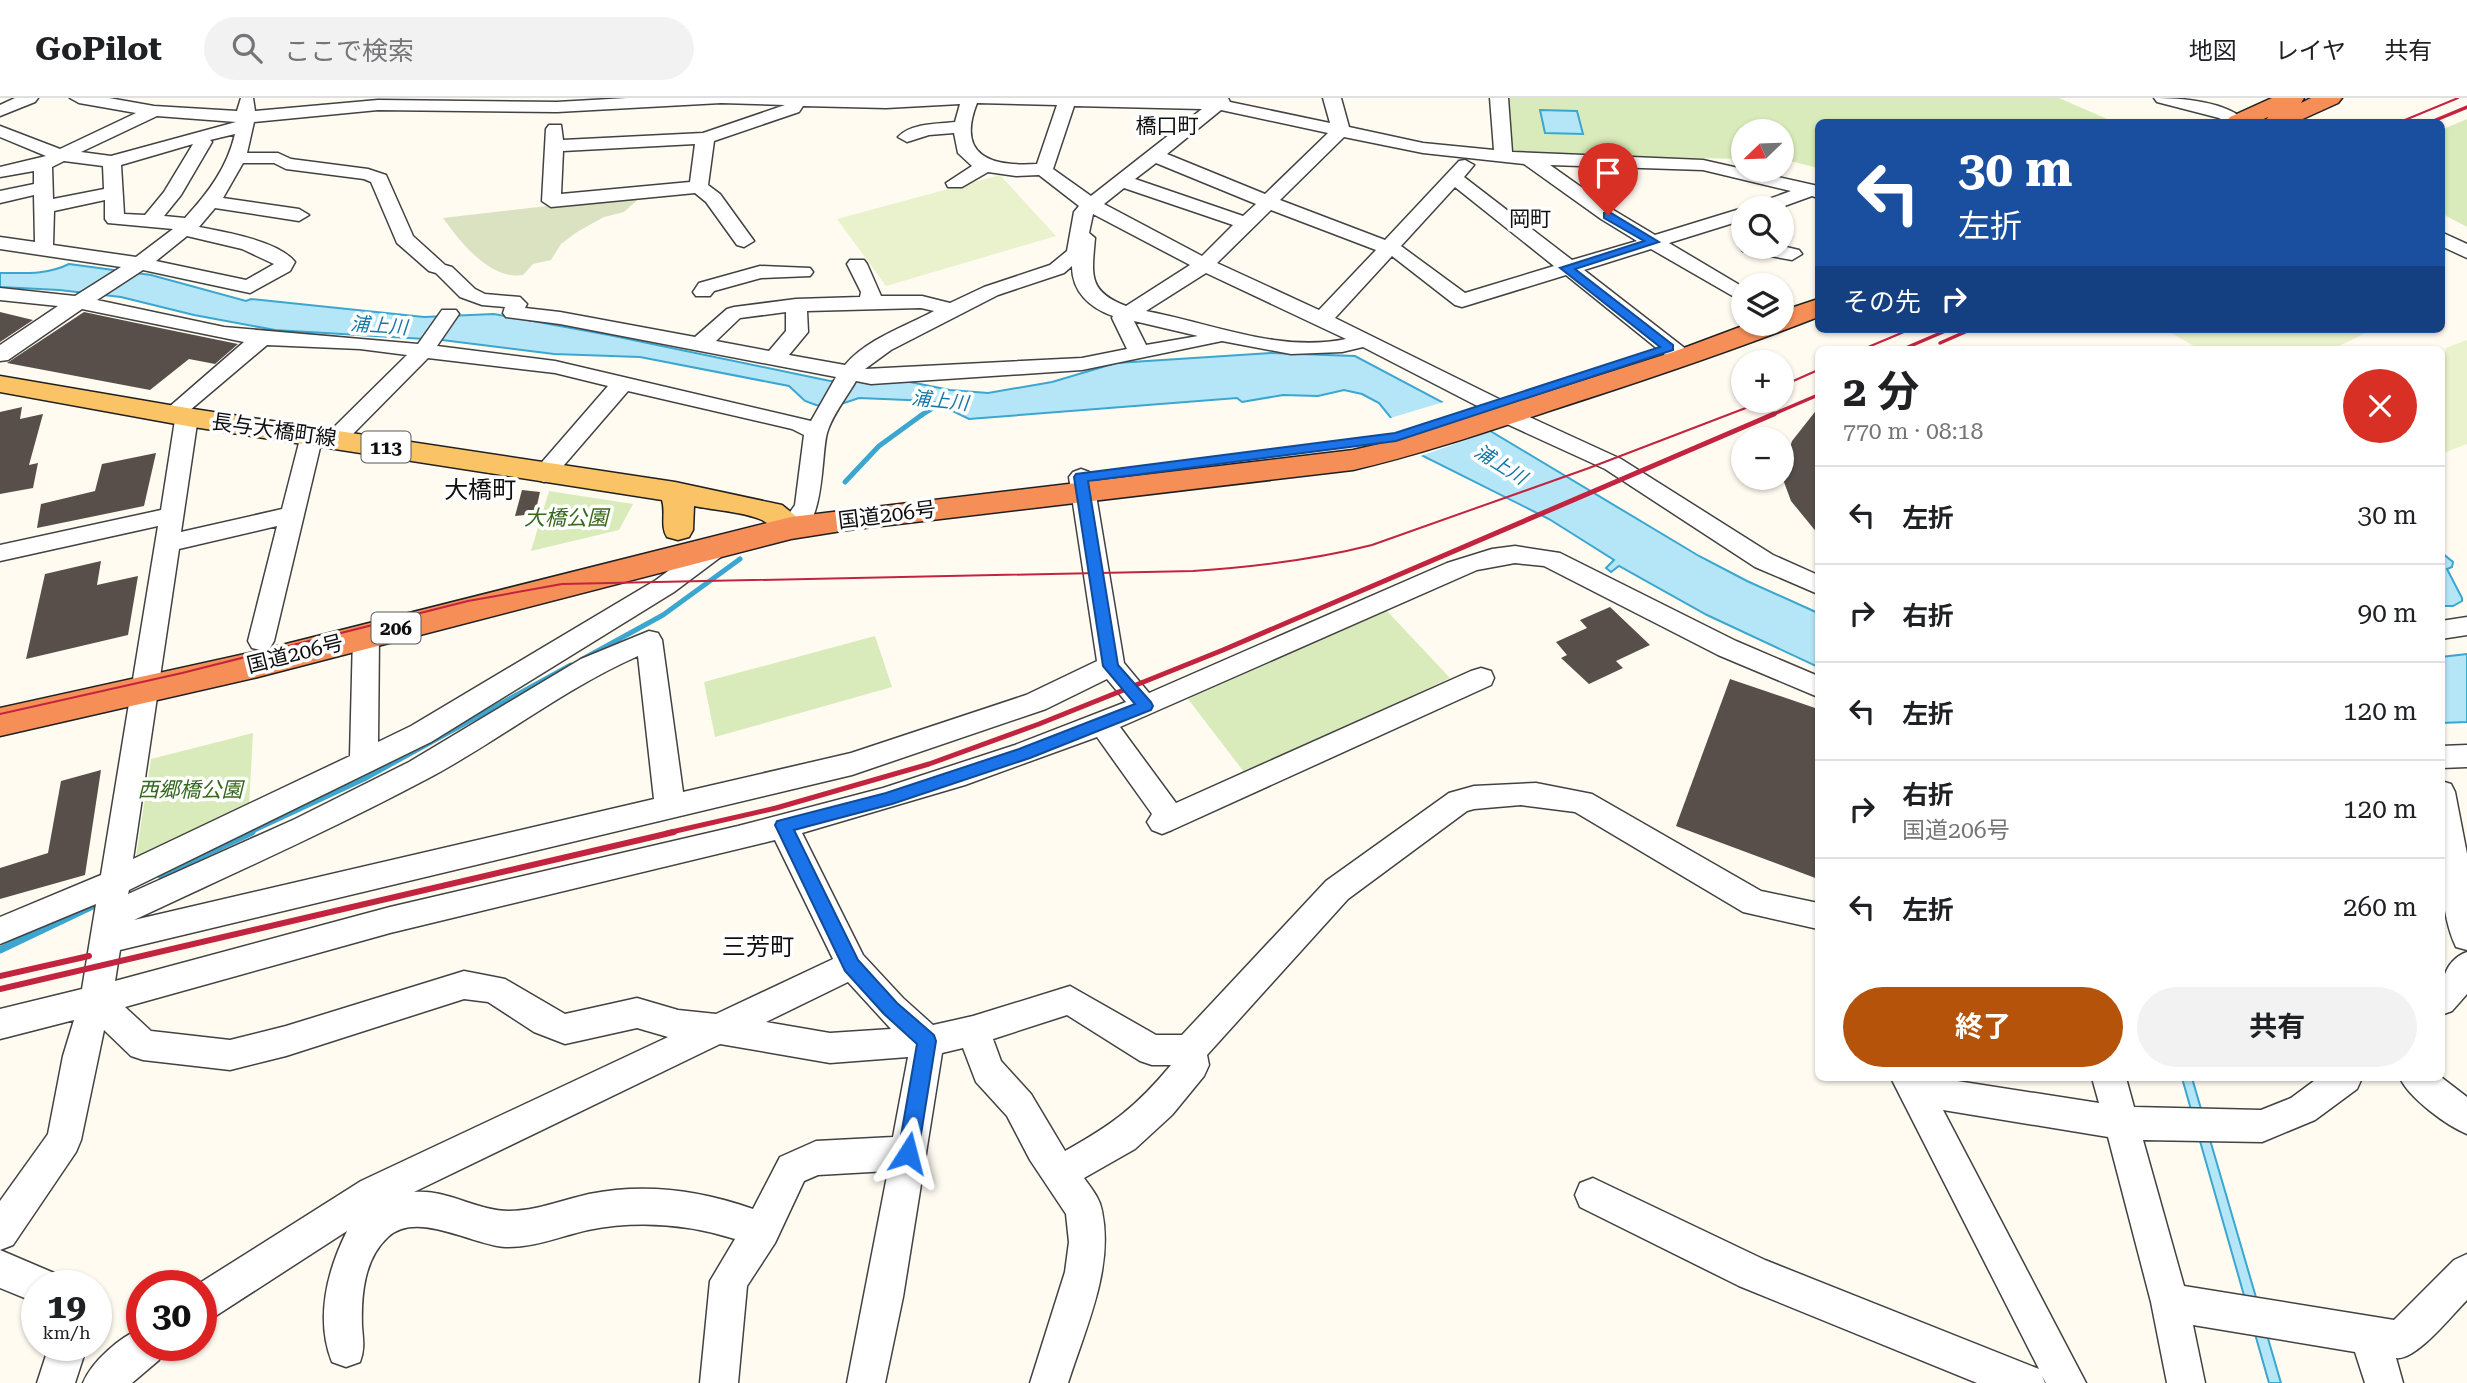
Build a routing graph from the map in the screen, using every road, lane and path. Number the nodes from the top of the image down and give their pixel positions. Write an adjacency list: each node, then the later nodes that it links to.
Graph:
1 (29, 98): 18 (street)
2 (79, 98): 19 (street)
3 (972, 98): 9 (street); 12 (street); 24 (street)
4 (1332, 98): 25 (street)
5 (1499, 98): 34 (street)
6 (2163, 98): 21 (street)
7 (2292, 98): 22 (highway)
8 (2330, 98): 23 (highway)
9 (1068, 99): 10 (street); 40 (street)
10 (1148, 99): 13 (street)
11 (798, 100): 12 (street); 16 (street); 28 (street)
12 (896, 100)
13 (1219, 100): 25 (street); 33 (street)
14 (377, 101): 15 (street); 20 (street)
15 (430, 101): 17 (street)
16 (624, 101): 17 (street)
17 (557, 103): 30 (street)
18 (0, 111)
19 (154, 111): 20 (street); 32 (street)
20 (246, 114): 35 (street); 37 (street)
21 (2233, 119)
22 (2245, 119)
23 (2284, 119)
24 (962, 127): 27 (street); 39 (street)
25 (1341, 130): 31 (street); 52 (street)
26 (0, 131): 32 (street)
27 (907, 137)
28 (705, 138): 30 (street); 46 (street)
29 (203, 142): 58 (street)
30 (554, 146): 46 (street)
31 (1472, 154): 34 (street); 42 (street)
32 (60, 155): 37 (street); 38 (street)
33 (1153, 155): 43 (street); 52 (street)
34 (1503, 157): 36 (street)
35 (237, 158): 51 (street); 95 (street)
36 (1529, 159): 47 (street); 67 (street)
37 (112, 162): 48 (street)
38 (43, 164): 41 (street); 45 (street)
39 (985, 166): 40 (street); 44 (street)
40 (1044, 169): 53 (street)
41 (0, 172)
42 (1453, 179): 69 (street); 75 (street)
43 (1122, 181): 53 (street); 59 (street)
44 (955, 183)
45 (44, 187): 49 (street); 54 (street)
46 (699, 187): 66 (street)
47 (1814, 191): 50 (street)
48 (114, 192): 54 (street); 58 (street)
49 (0, 197)
50 (1794, 198)
51 (213, 202): 55 (street); 62 (street)
52 (1267, 203): 59 (street); 69 (street)
53 (1091, 205): 60 (street); 73 (street)
54 (44, 207): 70 (street)
55 (277, 211): 56 (street); 64 (street)
56 (299, 215)
57 (1731, 218): 61 (street)
58 (149, 222): 62 (street)
59 (1245, 223): 73 (street)
60 (1081, 225): 85 (street); 86 (street)
61 (1711, 225): 63 (street); 67 (street)
62 (188, 227): 64 (street); 74 (street)
63 (1731, 238)
64 (233, 239): 74 (street)
65 (2445, 240): 71 (street)
66 (744, 241)
67 (1653, 242): 75 (street); 76 (street)
68 (0, 243): 70 (street)
69 (1390, 247): 75 (street); 89 (street)
70 (41, 250): 74 (street)
71 (2467, 252)
72 (857, 264): 81 (street)
73 (1204, 265): 86 (street); 89 (street)
74 (137, 266): 80 (street)
75 (1566, 268): 98 (street)
76 (1731, 289)
77 (703, 292): 82 (street)
78 (0, 294): 80 (street)
79 (1815, 296): 84 (highway, 国道206号 / 206)
80 (85, 299): 93 (street); 99 (street)
81 (870, 302): 82 (street); 85 (street)
82 (793, 305): 95 (street); 100 (street)
83 (1815, 308): 88 (highway, 国道206号 / 206)
84 (1794, 309)
85 (952, 310): 101 (street)
86 (1130, 313): 92 (street); 97 (street)
87 (449, 314): 96 (street)
88 (1794, 314)
89 (1323, 319): 94 (street)
90 (1731, 327): 98 (highway, 国道206号 / 206)
91 (1731, 334): 98 (highway, 国道206号 / 206)
92 (1218, 335): 94 (street); 97 (street)
93 (262, 338): 96 (street); 105 (street)
94 (1367, 340): 104 (street)
95 (698, 346): 100 (street)
96 (424, 350): 103 (street); 107 (street)
97 (1139, 352): 101 (street)
98 (1676, 353): 104 (highway, 国道206号 / 206)
99 (0, 355)
100 (773, 360): 101 (street)
101 (847, 378): 106 (street)
102 (0, 384): 105 (main road, 長与大橋町線 / 113)
103 (622, 384): 106 (street); 108 (street)
104 (1489, 414): 109 (highway, 国道206号 / 206); 118 (street)
105 (180, 415): 107 (main road, 長与大橋町線 / 113); 111 (street)
106 (820, 425): 113 (street)
107 (324, 437): 108 (main road, 長与大橋町線 / 113); 112 (street)
108 (544, 474): 110 (main road, 長与大橋町線 / 113)
109 (1082, 484): 113 (highway, 国道206号 / 206); 123 (street)
110 (675, 492): 113 (main road, 長与大橋町線 / 113); 114 (main road)
111 (172, 515): 115 (street); 117 (street)
112 (292, 515): 115 (street); 122 (street)
113 (790, 515): 114 (highway, 国道206号 / 206); 116 (highway, 国道206号 / 206)
114 (678, 530): 122 (highway, 国道206号 / 206)
115 (167, 544): 125 (street)
116 (722, 544): 121 (highway, 国道206号 / 206); 133 (street)
117 (0, 553)
118 (1815, 584)
119 (2467, 625): 120 (street)
120 (2445, 629)
121 (366, 636): 125 (highway, 国道206号 / 206); 133 (street)
122 (261, 641): 125 (highway, 国道206号 / 206)
123 (1111, 666): 128 (street); 134 (street)
124 (1481, 678): 130 (street)
125 (146, 679): 127 (highway, 国道206号 / 206); 129 (highway, 国道206号 / 206); 138 (street)
126 (1815, 686): 128 (street)
127 (0, 702)
128 (1145, 706): 130 (street)
129 (0, 722)
130 (1102, 723): 136 (street)
131 (2467, 756): 132 (street)
132 (2445, 757)
133 (364, 762): 138 (street)
134 (670, 807): 138 (street); 138 (street)
135 (2445, 818): 137 (street)
136 (783, 825): 142 (street); 145 (street)
137 (2457, 894): 141 (street)
138 (111, 906): 140 (street); 145 (street)
139 (1815, 915): 150 (street)
140 (0, 931)
141 (2467, 937)
142 (852, 965): 147 (street); 149 (street)
143 (2467, 966): 144 (street)
144 (2445, 997)
145 (96, 1001): 146 (street); 147 (street); 161 (street)
146 (0, 1024)
147 (720, 1029): 149 (street); 165 (street)
148 (973, 1031): 149 (street); 150 (street); 158 (street)
149 (927, 1041): 157 (street)
150 (1190, 1050): 158 (street)
151 (2110, 1081): 156 (street)
152 (2341, 1081): 156 (street)
153 (2421, 1081): 155 (street)
154 (1911, 1084): 156 (street); 177 (street)
155 (2467, 1118)
156 (2121, 1123): 166 (street)
157 (908, 1153): 160 (street); 174 (street)
158 (1061, 1172): 175 (street)
159 (1593, 1195): 176 (street)
160 (762, 1230): 168 (street); 173 (street)
161 (0, 1231)
162 (0, 1269): 164 (street)
163 (2467, 1273): 167 (street)
164 (21, 1278)
165 (217, 1294)
166 (2169, 1302): 167 (street); 178 (street)
167 (2370, 1337): 179 (street)
168 (346, 1348)
169 (63, 1361): 171 (street)
170 (128, 1361): 172 (street)
171 (56, 1383)
172 (102, 1383)
173 (719, 1383)
174 (866, 1383)
175 (1049, 1383)
176 (2026, 1383)
177 (2067, 1383)
178 (2186, 1383)
179 (2385, 1383)

